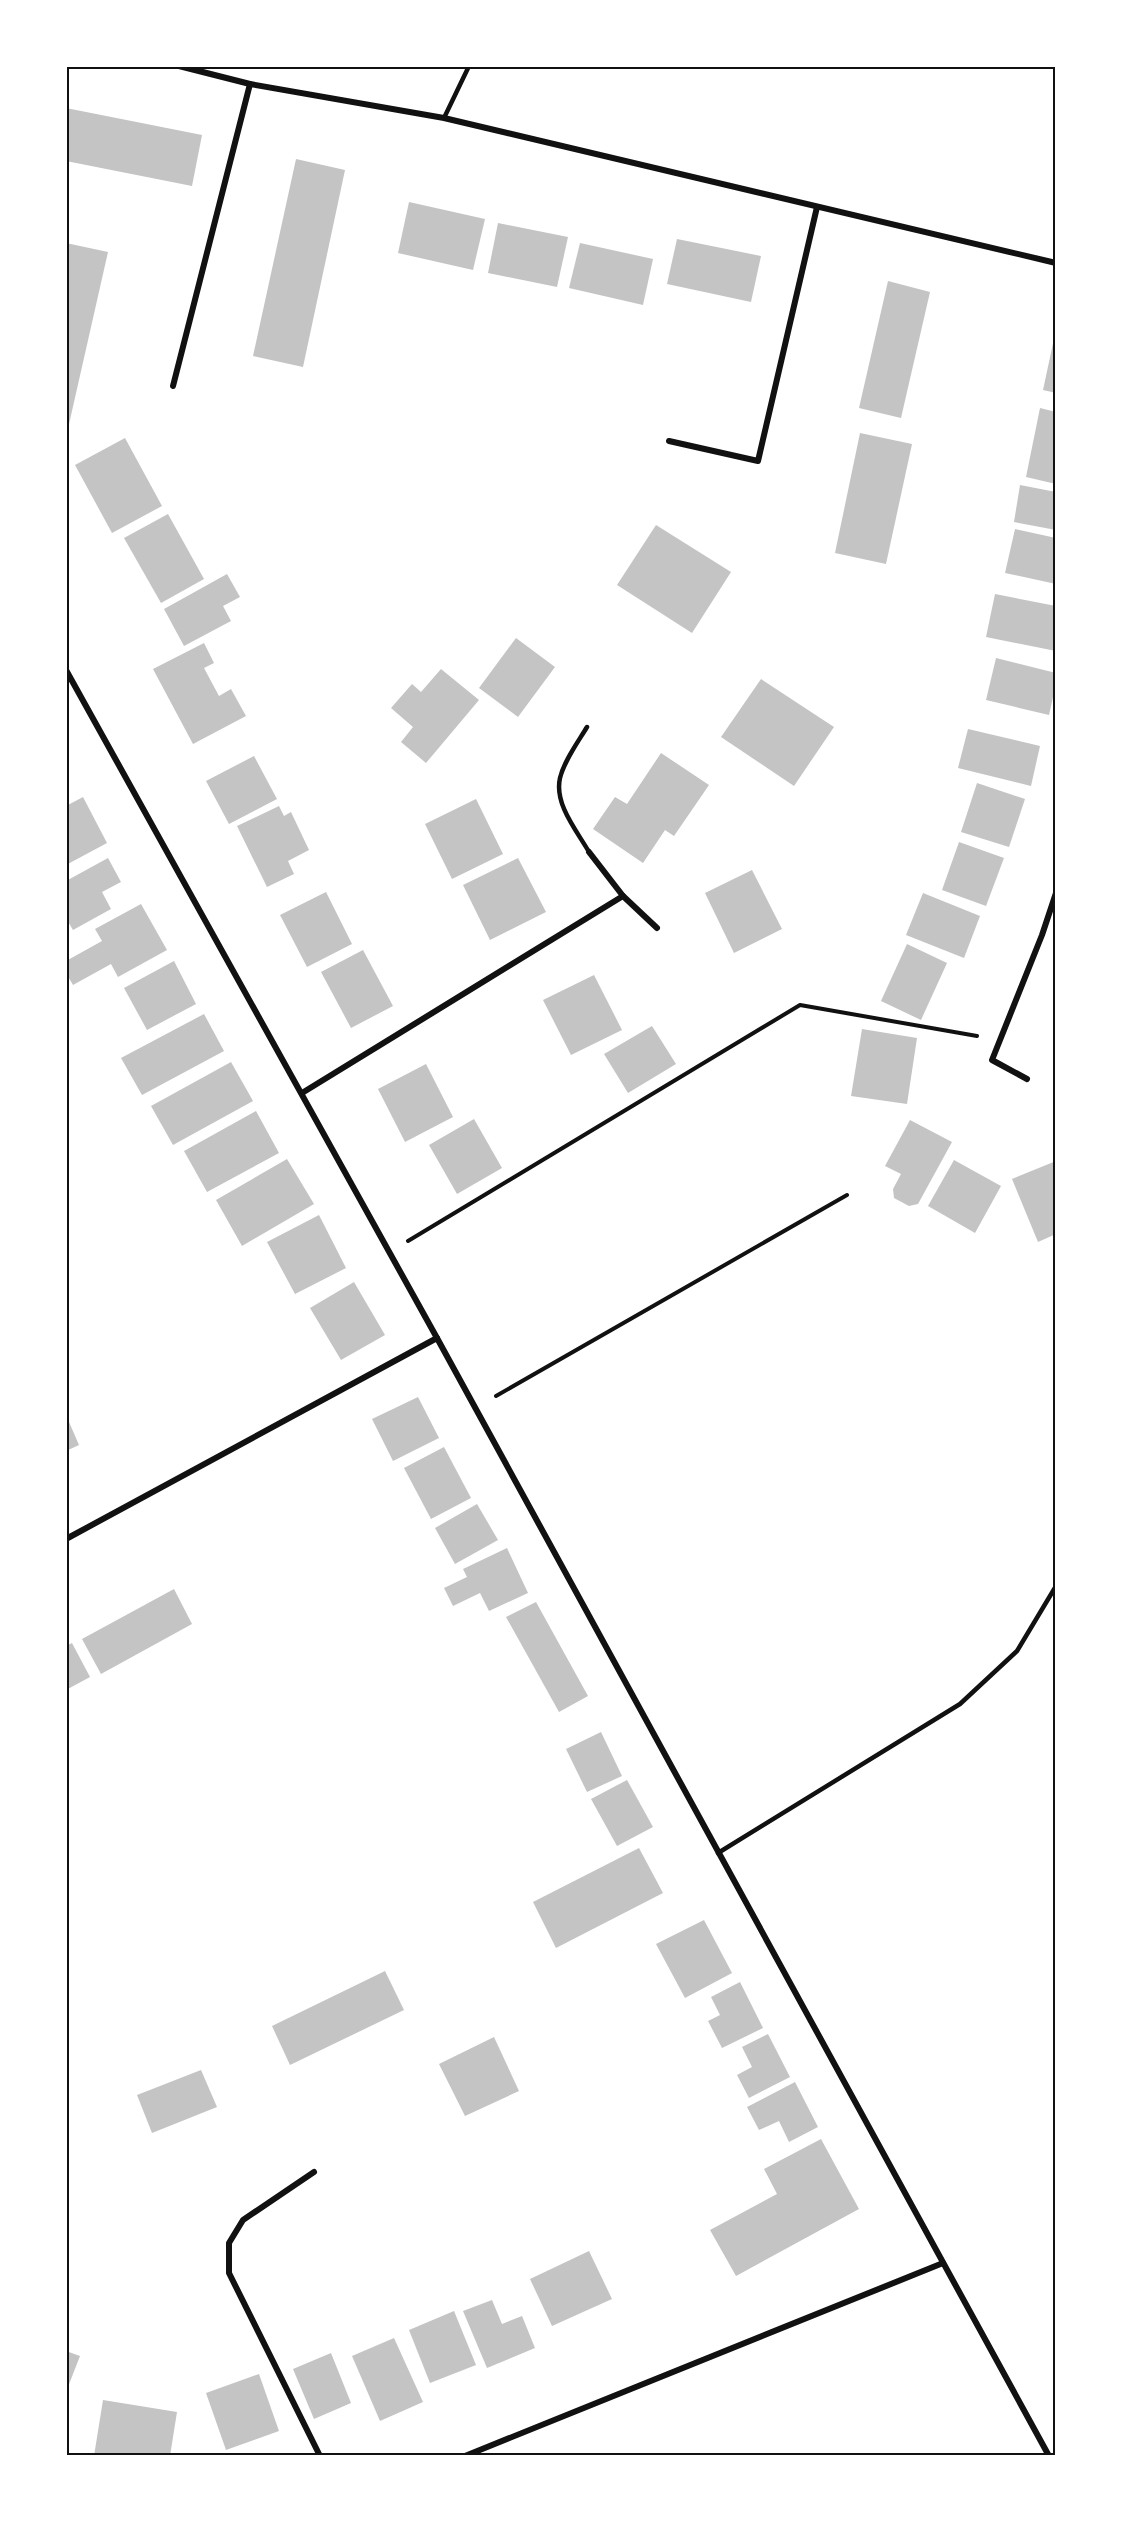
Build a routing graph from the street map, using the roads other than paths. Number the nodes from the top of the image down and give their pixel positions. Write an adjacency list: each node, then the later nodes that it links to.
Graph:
1 (179, 66): 3 (street)
2 (469, 66): 4 (lane)
3 (250, 84): 4 (street); 7 (street)
4 (444, 118): 5 (street)
5 (817, 207): 6 (street); 8 (street)
6 (1056, 263)
7 (173, 386)
8 (669, 441)
9 (66, 670): 16 (street)
10 (587, 727): 11 (lane)
11 (589, 852): 13 (street)
12 (1056, 893): 15 (street)
13 (623, 896): 14 (street); 16 (street)
14 (657, 928)
15 (1027, 1079)
16 (302, 1093): 17 (street)
17 (438, 1338): 18 (street); 20 (street)
18 (66, 1539)
19 (1056, 1586): 20 (lane)
20 (718, 1853): 22 (street)
21 (314, 2172): 23 (street)
22 (943, 2263): 24 (street); 25 (street)
23 (320, 2456)
24 (465, 2456)
25 (1049, 2456)

